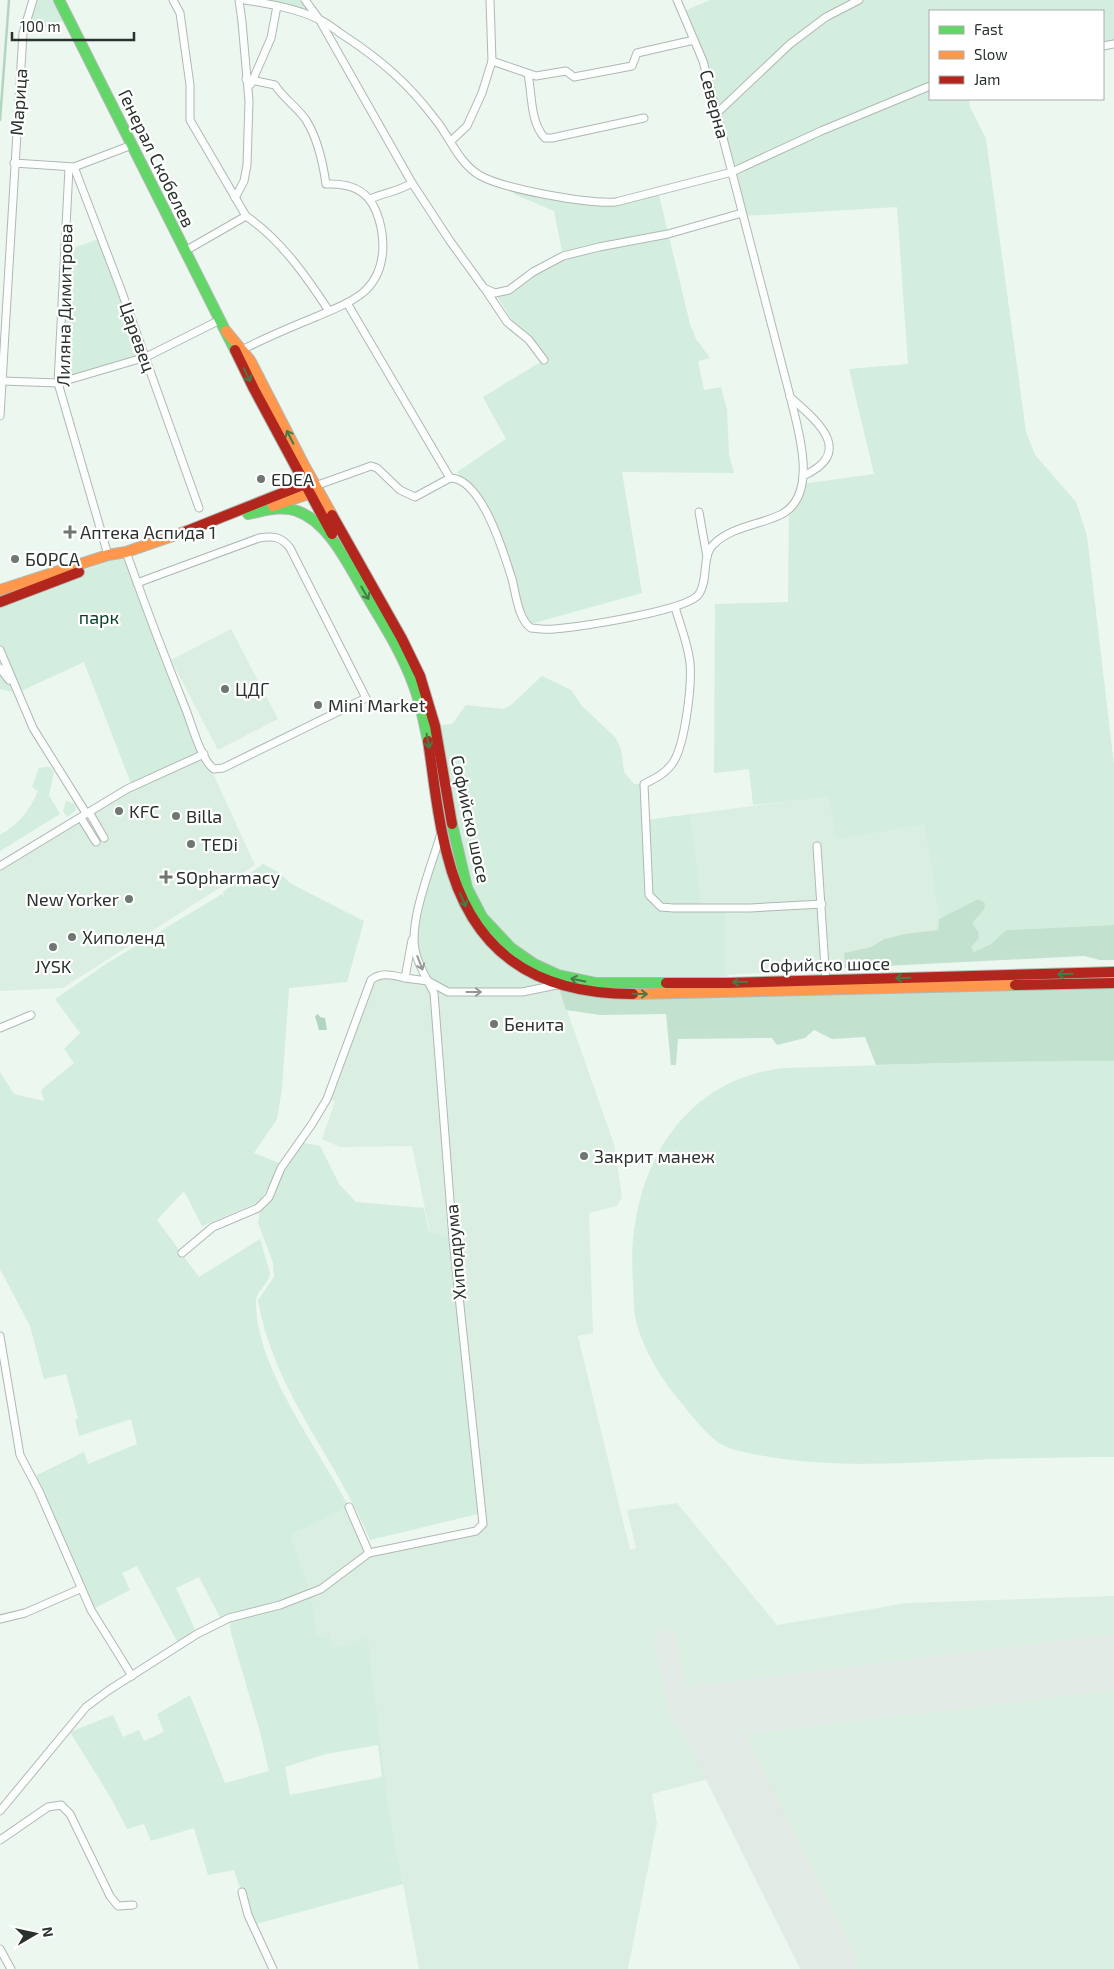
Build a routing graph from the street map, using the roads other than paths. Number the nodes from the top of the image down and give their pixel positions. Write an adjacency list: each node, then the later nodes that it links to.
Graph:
1 (32, 0): 21 (street, Марица)
2 (59, 0): 20 (main road, Генерал Скобелев)
3 (173, 0): 25 (street)
4 (238, 0): 15 (street)
5 (244, 0): 10 (street)
6 (305, 0): 11 (street)
7 (490, 0): 13 (street)
8 (677, 0): 12 (street, Северна)
9 (859, 0): 17 (street)
10 (278, 6): 11 (street); 15 (street)
11 (319, 19): 19 (street); 24 (street)
12 (694, 40): 14 (street); 17 (street, Северна)
13 (492, 61): 14 (street); 19 (street)
14 (528, 74): 18 (street)
15 (250, 80): 25 (street); 26 (street)
16 (929, 86): 23 (street)
17 (717, 112): 23 (street, Северна)
18 (644, 118)
19 (451, 142): 23 (street)
20 (132, 145): 22 (street); 29 (main road, Генерал Скобелев)
21 (14, 163): 22 (street); 37 (street, Марица)
22 (71, 167): 35 (street, Царевец); 38 (street, Лиляна Димитрова)
23 (732, 172): 27 (street, Северна)
24 (412, 183): 26 (street); 30 (street)
25 (235, 198): 28 (street)
26 (370, 199): 31 (street)
27 (742, 213): 30 (street); 39 (street, Северна)
28 (246, 216): 29 (street); 32 (street)
29 (185, 252): 33 (main road, Генерал Скобелев)
30 (484, 288): 36 (street)
31 (347, 303): 32 (street); 42 (street)
32 (328, 311): 34 (street)
33 (220, 320): 34 (main road, Генерал Скобелев); 35 (street)
34 (239, 351): 43 (main road, Генерал Скобелев)
35 (146, 358): 38 (street); 44 (street, Царевец)
36 (544, 360)
37 (2, 381): 38 (street); 40 (street, Марица)
38 (58, 382): 50 (street, Лиляна Димитрова)
39 (790, 396): 41 (street, Северна); 41 (street)
40 (0, 416)
41 (802, 476): 51 (street, Северна)
42 (450, 478): 43 (street); 55 (street)
43 (312, 487): 46 (main road); 47 (main road); 48 (main road, Генерал Скобелев); 73 (main road, Софийско шосе, one-way to 43)
44 (198, 508)
45 (699, 512): 51 (street)
46 (248, 514): 47 (main road); 48 (main road, Софийско шосе)
47 (210, 523): 49 (main road)
48 (340, 551): 61 (main road, Софийско шосе, one-way to 61)
49 (126, 552): 50 (main road); 52 (street); 54 (main road)
50 (108, 555): 53 (main road)
51 (707, 558): 55 (street)
52 (137, 583): 59 (street); 59 (street)
53 (0, 590)
54 (0, 602)
55 (675, 607): 66 (street)
56 (0, 650): 58 (street)
57 (0, 668): 58 (street)
58 (17, 693): 60 (street)
59 (204, 754): 60 (street)
60 (85, 814): 62 (street); 63 (street); 65 (street)
61 (442, 828): 67 (street); 72 (main road, Софийско шосе, one-way to 72)
62 (104, 838)
63 (96, 842)
64 (817, 846): 66 (street)
65 (0, 866)
66 (822, 904): 73 (street)
67 (414, 928): 69 (street); 70 (street, Хиподрума, one-way to 70)
68 (1114, 972): 73 (main road, Софийско шосе, one-way to 73)
69 (405, 978): 70 (street); 78 (street)
70 (428, 981): 74 (street); 75 (street, Хиподрума)
71 (1114, 983): 73 (main road, Софийско шосе)
72 (558, 985): 73 (main road, Софийско шосе, one-way to 73); 74 (street, one-way to 72)
73 (827, 986)
74 (448, 992): 75 (street)
75 (435, 1007): 81 (street, Хиподрума)
76 (31, 1015): 77 (street)
77 (0, 1028)
78 (182, 1253)
79 (0, 1336): 82 (street)
80 (349, 1507): 81 (street)
81 (369, 1553): 84 (street)
82 (80, 1589): 83 (street); 84 (street)
83 (0, 1619)
84 (132, 1676): 85 (street)
85 (0, 1811)
86 (0, 1840): 88 (street)
87 (242, 1892): 91 (street)
88 (133, 1906)
89 (0, 1949): 90 (street)
90 (11, 1969)
91 (272, 1969)

